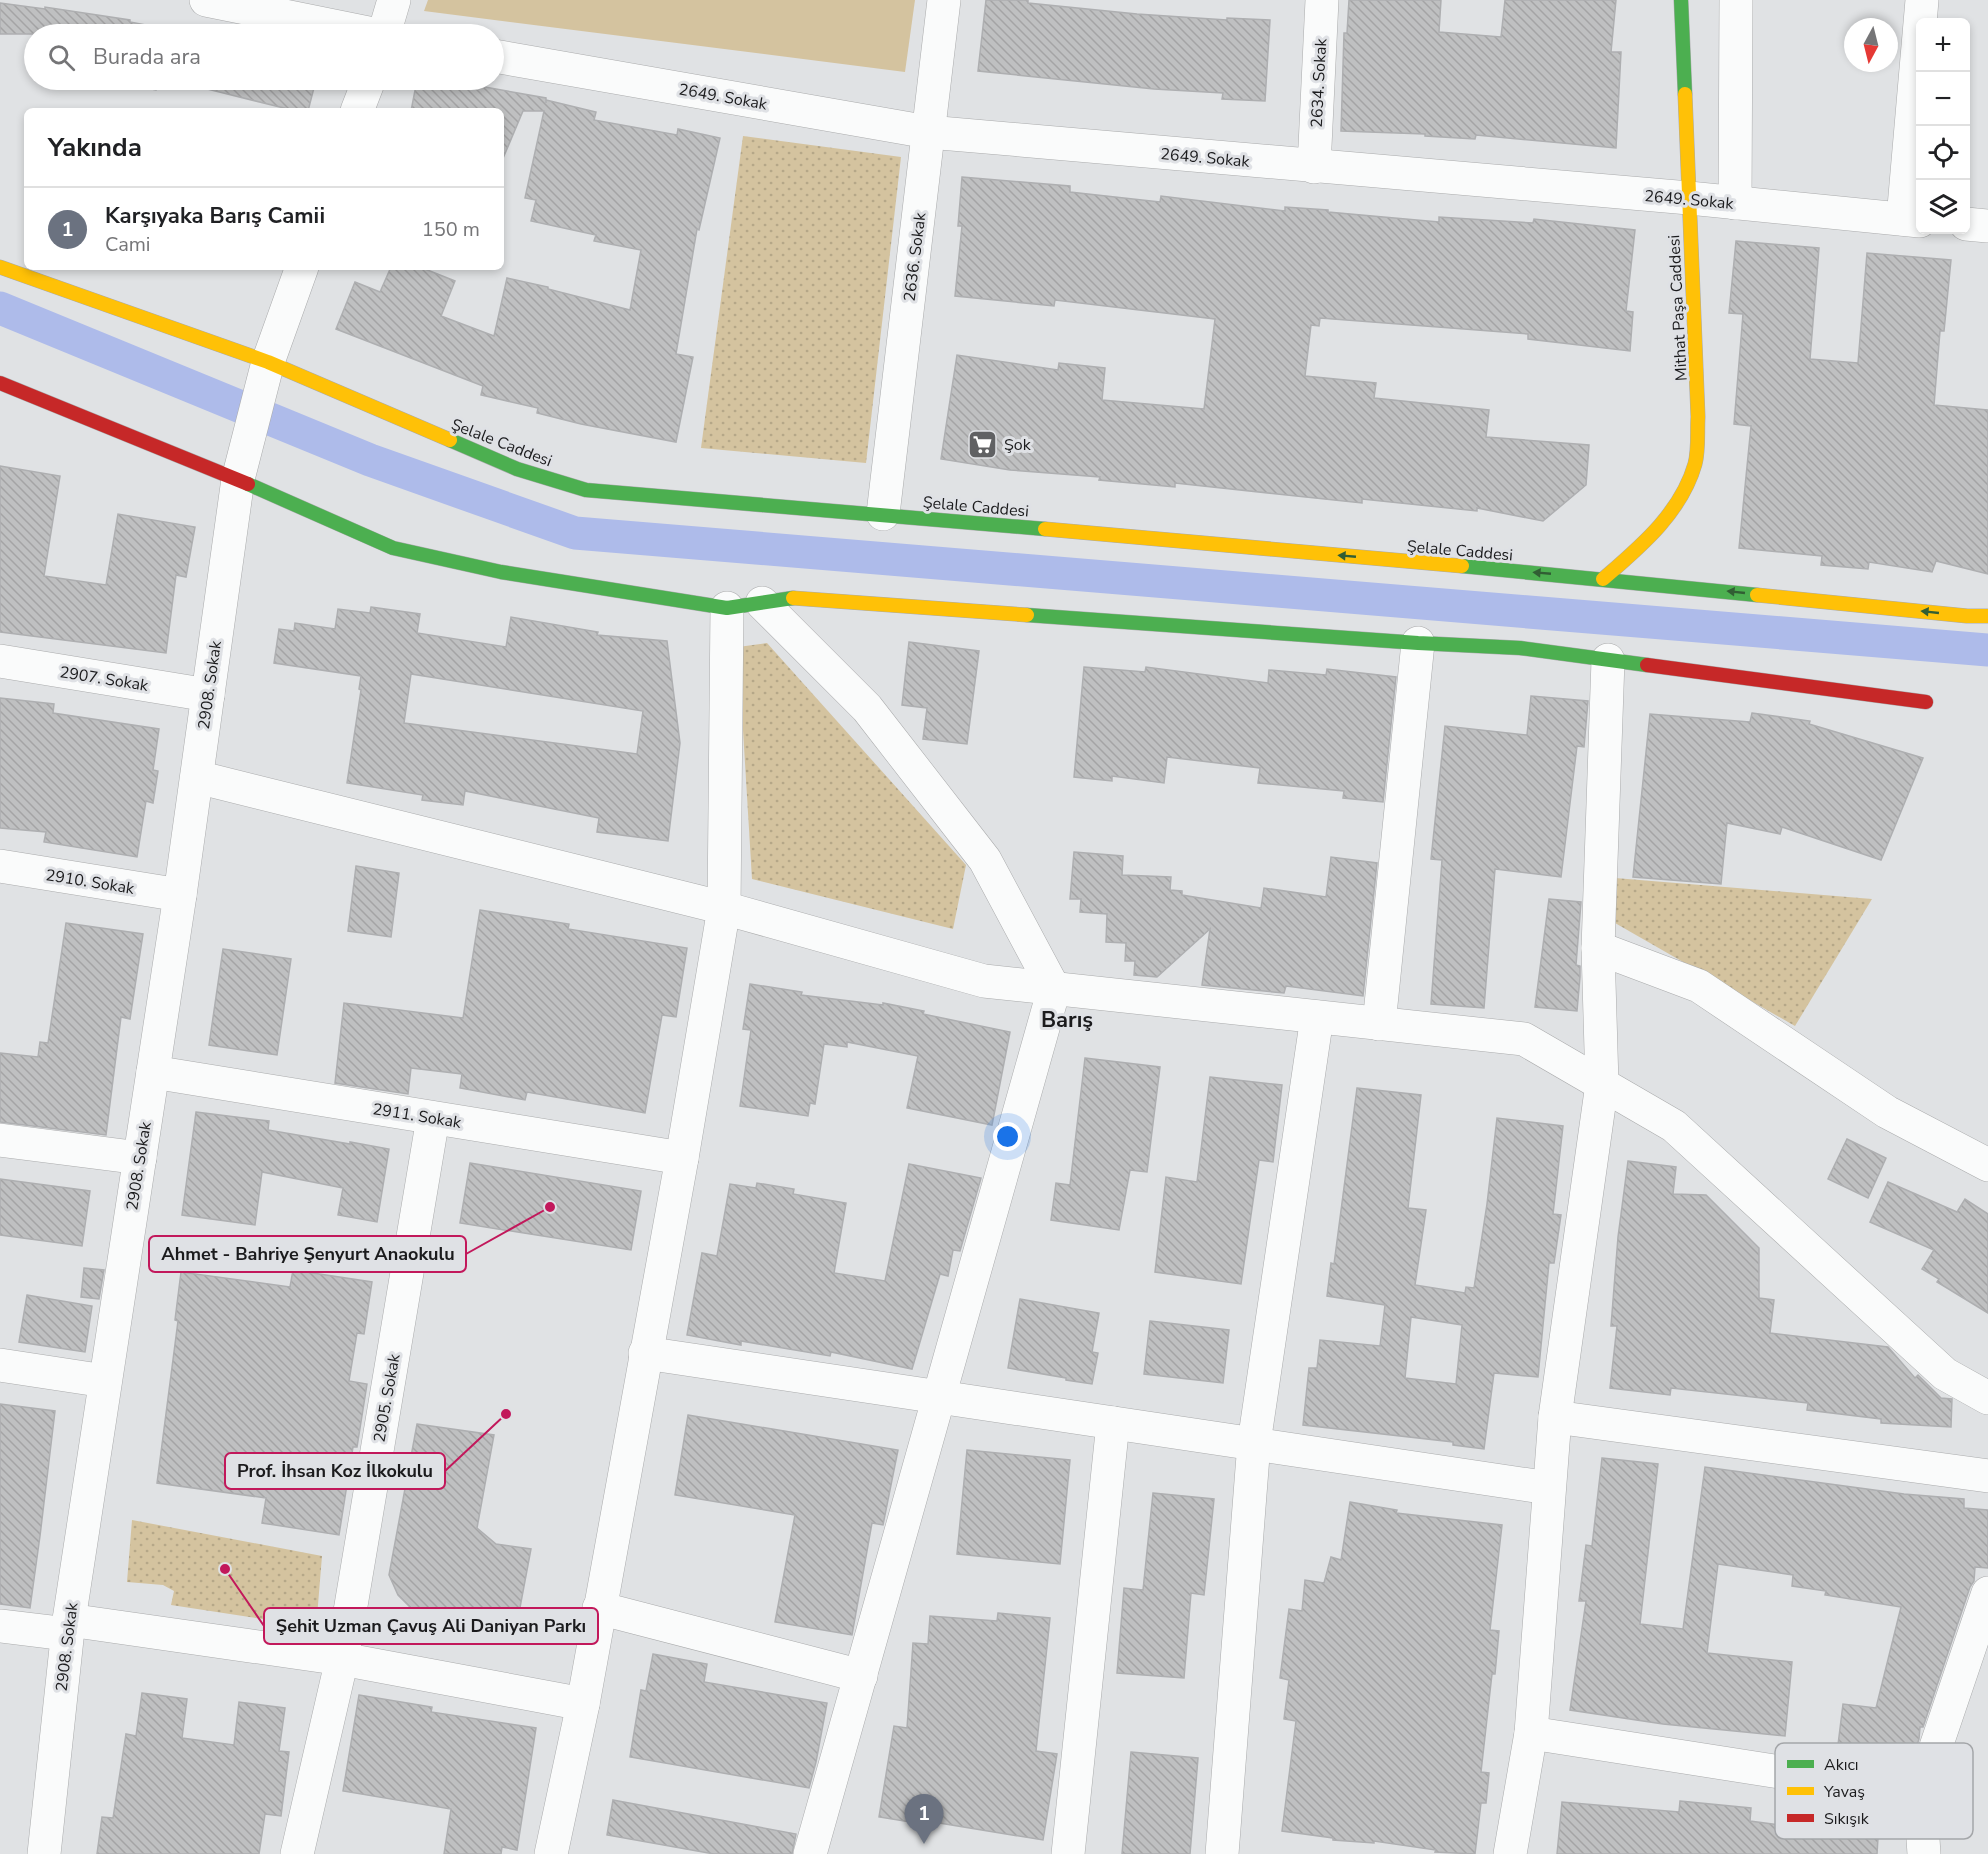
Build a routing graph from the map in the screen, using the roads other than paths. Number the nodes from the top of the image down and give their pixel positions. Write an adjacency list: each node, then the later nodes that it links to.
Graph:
1 (206, 0): 8 (street)
2 (394, 0): 9 (street)
3 (944, 0): 13 (street, 2636. Sokak)
4 (1322, 0): 14 (street, 2634. Sokak)
5 (1681, 0): 15 (street, Mithat Paşa Caddesi)
6 (1736, 0): 16 (street)
7 (1922, 0): 17 (street)
8 (324, 24)
9 (387, 24)
10 (504, 58): 13 (street, 2649. Sokak)
11 (365, 90): 12 (street)
12 (358, 108)
13 (928, 132): 14 (street, 2649. Sokak); 25 (street, 2636. Sokak)
14 (1314, 167): 15 (street, 2649. Sokak)
15 (1689, 198): 16 (street, 2649. Sokak); 26 (street, Mithat Paşa Caddesi)
16 (1735, 203): 17 (street, 2649. Sokak)
17 (1912, 220)
18 (1970, 224): 19 (street)
19 (1988, 226)
20 (0, 267): 22 (street, Şelale Caddesi)
21 (301, 270): 22 (street, 2908. Sokak)
22 (268, 362): 24 (street, 2908. Sokak); 25 (street, Şelale Caddesi)
23 (0, 382): 24 (street)
24 (238, 479): 28 (street); 33 (street, 2908. Sokak)
25 (883, 514): 26 (street, Şelale Caddesi, one-way to 25)
26 (1603, 579): 29 (street, Şelale Caddesi, one-way to 26)
27 (762, 603): 28 (street); 30 (street); 40 (street)
28 (727, 609): 38 (street)
29 (1988, 616)
30 (1418, 644): 31 (street); 42 (street)
31 (1608, 660): 34 (street); 39 (street)
32 (0, 661): 33 (street, 2907. Sokak)
33 (208, 695): 35 (street, 2908. Sokak)
34 (1926, 702)
35 (197, 777): 37 (street, 2908. Sokak); 38 (street)
36 (0, 866): 37 (street, 2910. Sokak)
37 (180, 895): 43 (street, 2908. Sokak)
38 (724, 908): 40 (street); 48 (street)
39 (1598, 948): 44 (street); 49 (street)
40 (1054, 989): 41 (street); 53 (street)
41 (1317, 1017): 42 (street); 57 (street)
42 (1379, 1024): 44 (street)
43 (153, 1072): 45 (street, 2911. Sokak); 47 (street, 2908. Sokak)
44 (1602, 1084): 54 (street); 55 (street)
45 (433, 1118): 48 (street, 2911. Sokak); 64 (street, 2905. Sokak)
46 (0, 1140): 47 (street)
47 (140, 1158): 52 (street, 2908. Sokak)
48 (682, 1158): 50 (street)
49 (1988, 1165)
50 (645, 1353): 53 (street); 61 (street)
51 (0, 1365): 52 (street)
52 (105, 1381): 63 (street, 2908. Sokak)
53 (939, 1398): 56 (street); 65 (street)
54 (1988, 1398)
55 (1555, 1417): 58 (street); 59 (street)
56 (1113, 1423): 57 (street); 75 (street)
57 (1254, 1443): 59 (street); 76 (street)
58 (1988, 1476)
59 (1550, 1488): 67 (street)
60 (1988, 1593): 68 (street)
61 (599, 1608): 65 (street); 66 (street)
62 (0, 1626): 63 (street)
63 (68, 1627): 64 (street); 71 (street, 2908. Sokak)
64 (342, 1659): 66 (street); 72 (street, 2905. Sokak)
65 (861, 1676): 74 (street)
66 (583, 1704): 73 (street)
67 (1531, 1733): 69 (street); 77 (street)
68 (1937, 1743)
69 (1775, 1771)
70 (1923, 1839): 78 (street)
71 (44, 1854)
72 (297, 1854)
73 (550, 1854)
74 (810, 1854)
75 (1068, 1854)
76 (1222, 1854)
77 (1510, 1854)
78 (1924, 1854)

